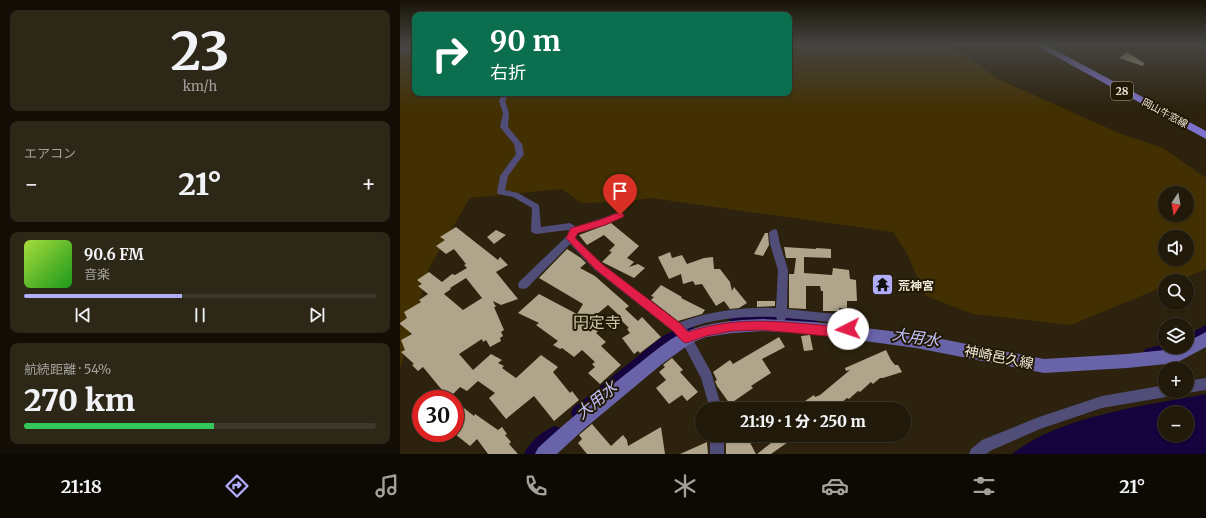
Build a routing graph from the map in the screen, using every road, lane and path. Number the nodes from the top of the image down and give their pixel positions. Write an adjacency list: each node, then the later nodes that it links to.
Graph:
1 (1078, 66): 3 (main road, 岡山牛窓線 / 28)
2 (504, 96): 6 (street)
3 (1206, 136)
4 (620, 215): 6 (street)
5 (774, 232): 8 (street)
6 (572, 234): 7 (street); 9 (street)
7 (523, 285)
8 (781, 319): 9 (main road, 神崎邑久線); 10 (main road, 神崎邑久線)
9 (682, 333): 14 (street); 16 (main road, 神崎邑久線)
10 (1206, 339)
11 (1206, 384): 12 (street)
12 (1194, 386)
13 (1158, 392): 18 (street)
14 (714, 402)
15 (717, 442): 17 (street)
16 (544, 454)
17 (717, 454)
18 (976, 454)

